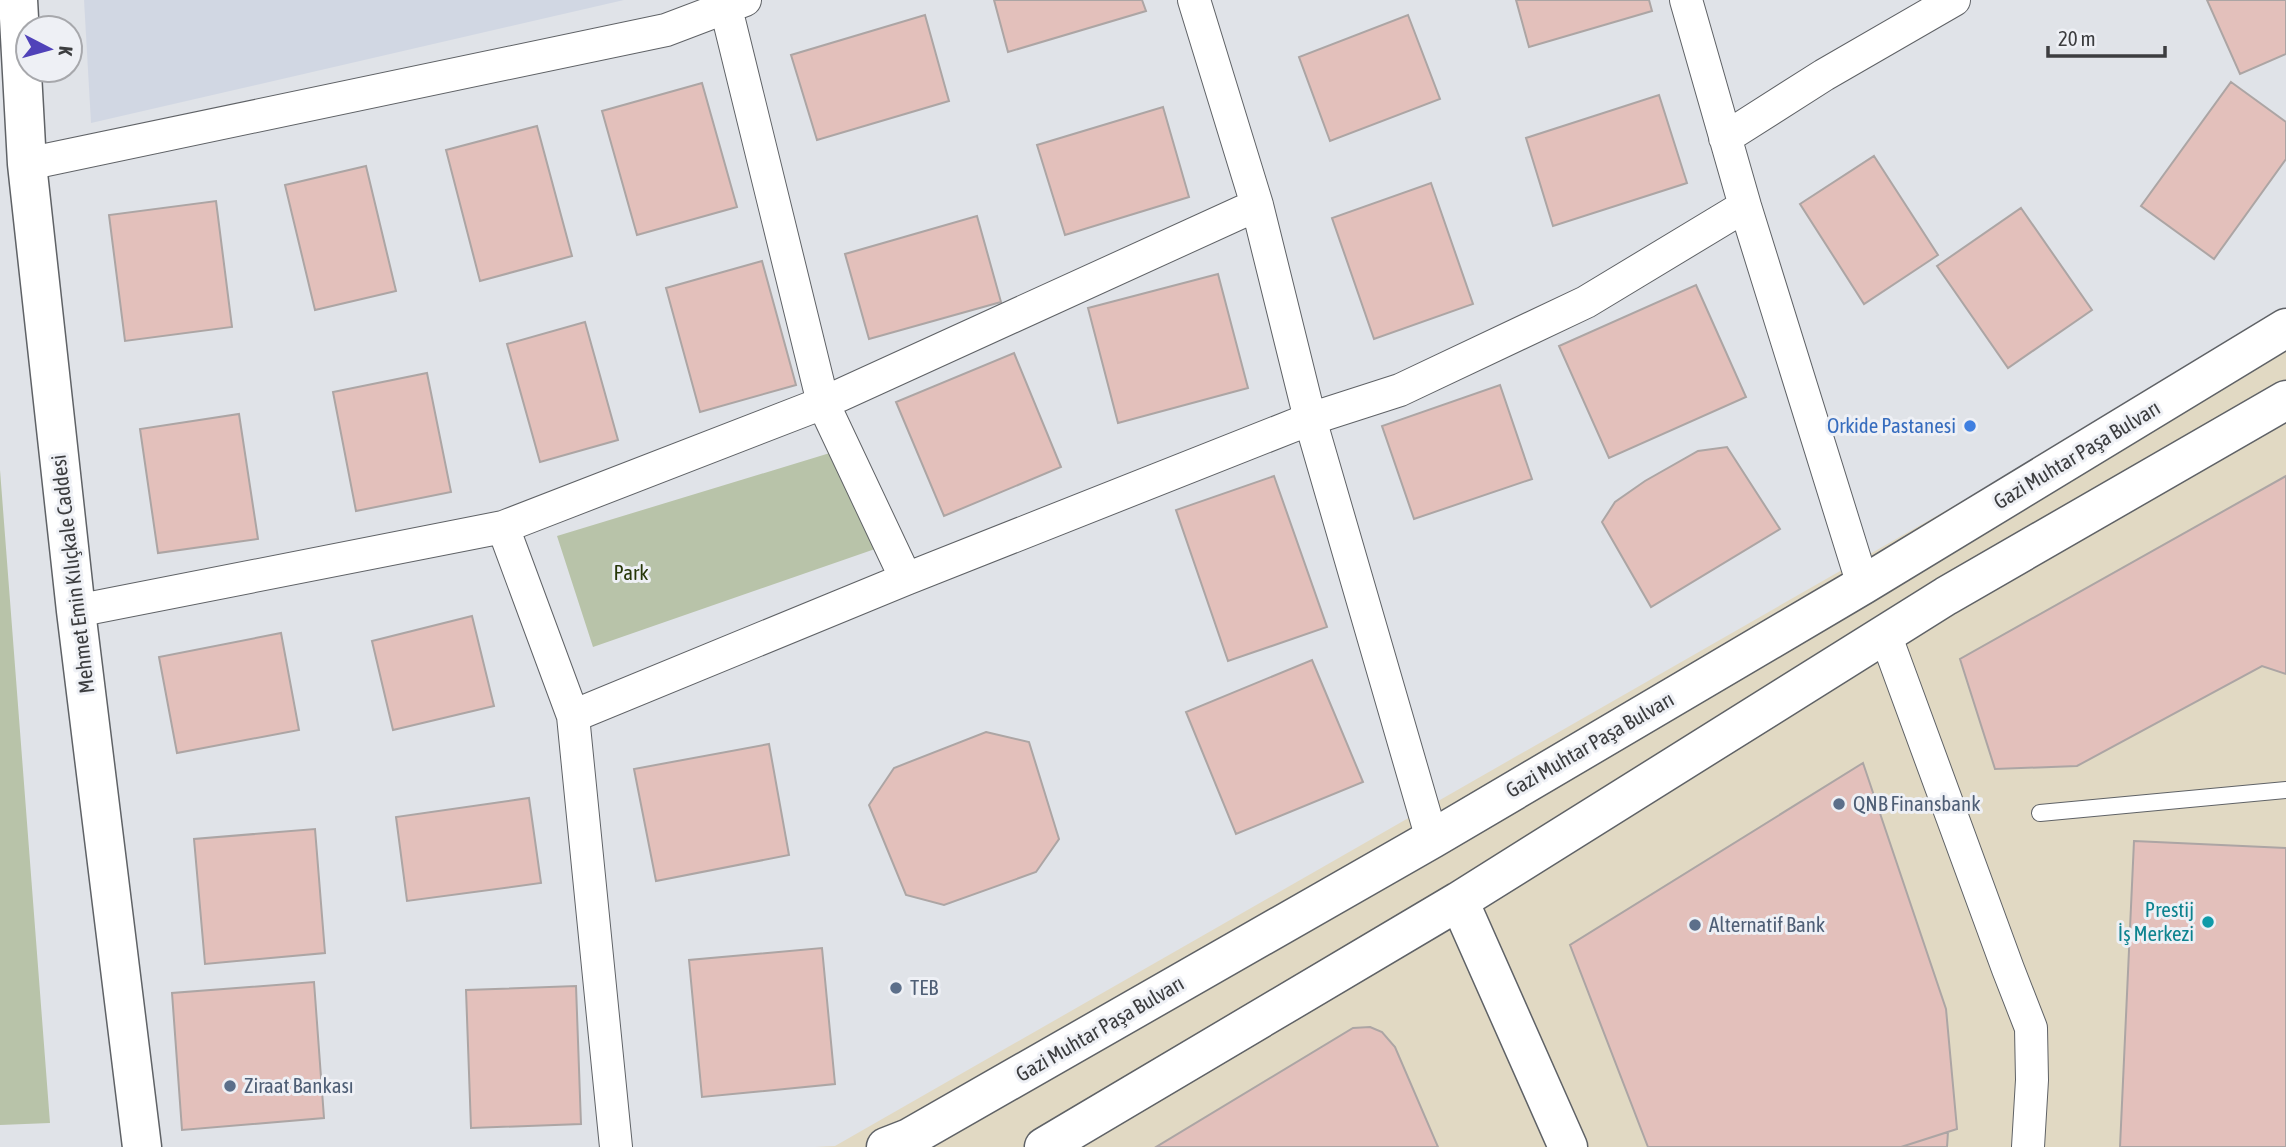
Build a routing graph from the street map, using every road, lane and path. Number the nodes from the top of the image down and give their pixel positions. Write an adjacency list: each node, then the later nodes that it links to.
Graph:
1 (18, 0): 7 (main road, Mehmet Emin Kılıçkale Caddesi)
2 (1194, 0): 8 (street)
3 (1686, 0): 6 (street)
4 (1954, 0): 6 (street)
5 (732, 3): 7 (street); 12 (street)
6 (1725, 138): 9 (street)
7 (27, 164): 17 (main road, Mehmet Emin Kılıçkale Caddesi)
8 (1257, 205): 12 (street); 13 (street)
9 (1745, 206): 13 (street); 16 (street)
10 (2286, 328): 16 (main road, Gazi Muhtar Paşa Bulvarı)
11 (2286, 400): 18 (main road)
12 (823, 403): 14 (street); 15 (street)
13 (1310, 419): 15 (street); 22 (street)
14 (503, 527): 17 (street); 19 (street)
15 (906, 579): 19 (street)
16 (1863, 585): 22 (main road, Gazi Muhtar Paşa Bulvarı)
17 (76, 611): 24 (main road, Mehmet Emin Kılıçkale Caddesi)
18 (1885, 634): 23 (main road); 29 (street)
19 (573, 716): 25 (street)
20 (2286, 790): 21 (lane)
21 (2040, 813)
22 (1432, 839): 26 (main road, Gazi Muhtar Paşa Bulvarı)
23 (1460, 901): 27 (main road); 28 (main road)
24 (142, 1147)
25 (616, 1147)
26 (886, 1147)
27 (1044, 1147)
28 (1569, 1147)
29 (2028, 1147)

